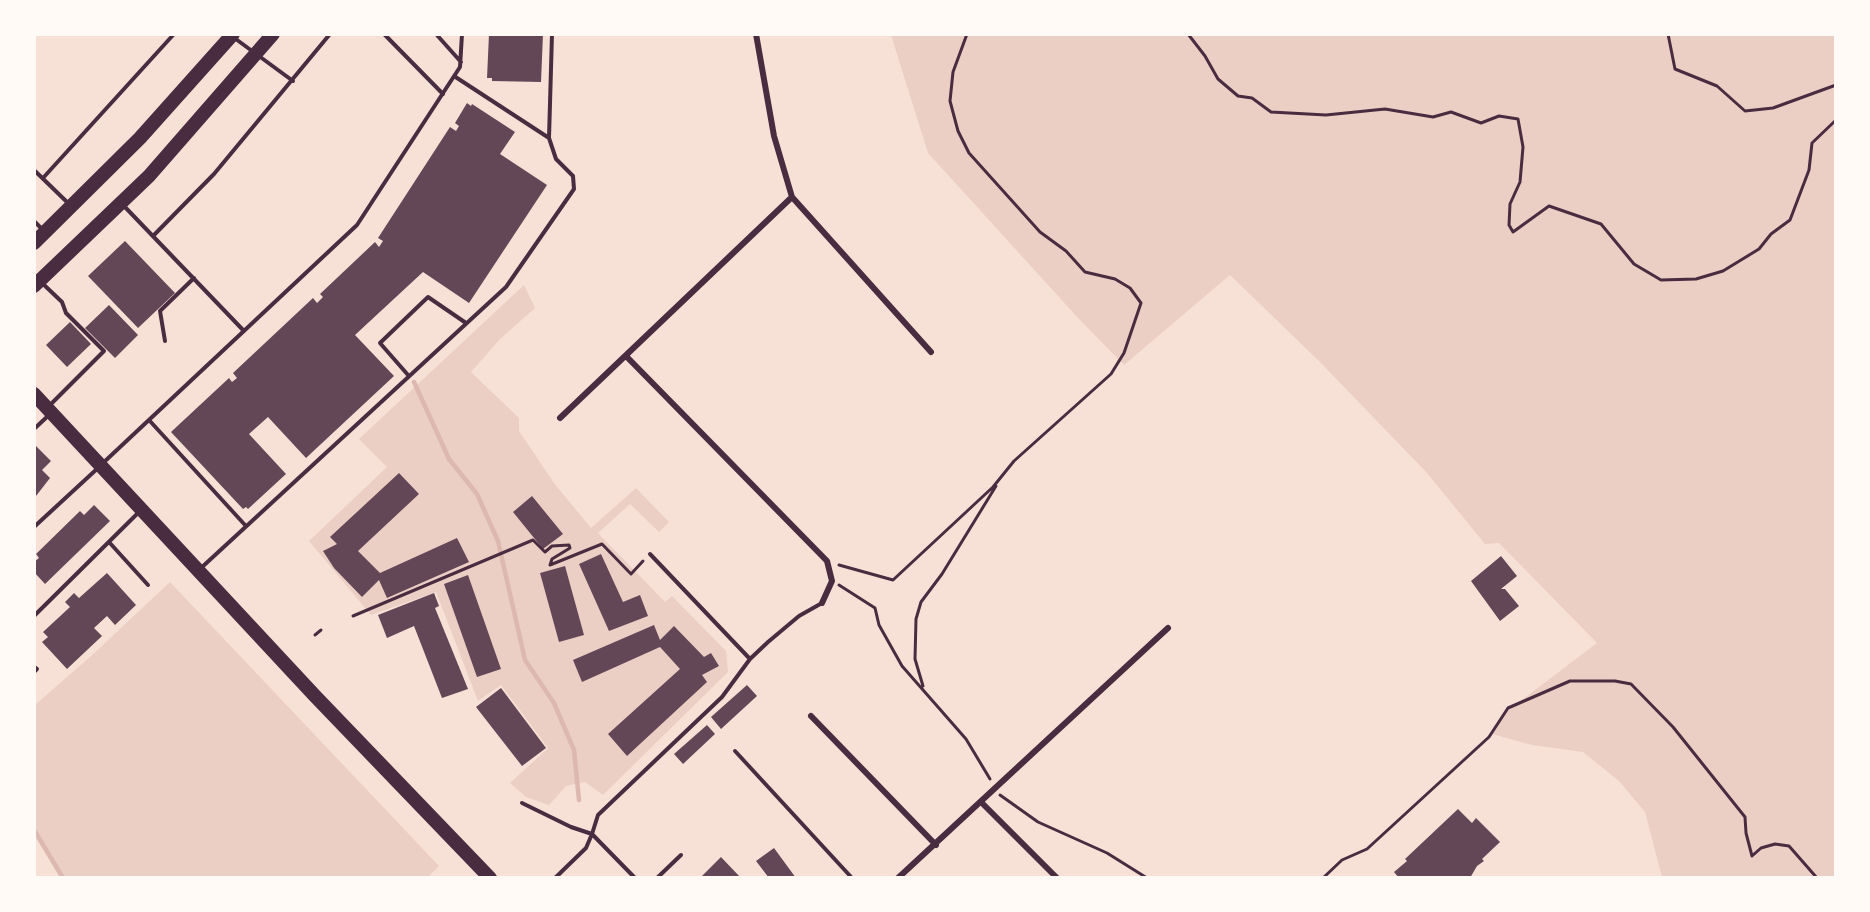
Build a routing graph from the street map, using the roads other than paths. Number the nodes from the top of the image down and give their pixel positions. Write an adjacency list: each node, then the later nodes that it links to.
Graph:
1 (174, 34): 17 (lane)
2 (273, 34): 10 (main road)
3 (330, 34): 13 (lane)
4 (384, 34): 14 (lane)
5 (436, 34): 11 (lane)
6 (462, 34): 11 (lane)
7 (552, 34): 15 (lane)
8 (756, 34): 18 (street)
9 (231, 35): 10 (lane); 20 (main road)
10 (258, 54): 13 (lane); 19 (main road)
11 (461, 62): 12 (lane)
12 (454, 76): 14 (lane); 15 (lane)
13 (293, 81): 23 (lane)
14 (443, 94): 28 (lane)
15 (549, 138): 27 (lane)
16 (34, 170): 17 (lane)
17 (43, 178): 20 (lane)
18 (792, 197): 30 (street); 31 (street)
19 (122, 203): 23 (lane); 26 (main road)
20 (72, 207): 22 (main road)
21 (34, 221): 22 (lane)
22 (45, 232): 24 (main road)
23 (154, 236): 25 (lane)
24 (34, 243)
25 (194, 278): 28 (lane); 29 (lane)
26 (37, 283): 34 (lane)
27 (466, 322): 32 (lane); 32 (lane)
28 (244, 331): 36 (lane)
29 (165, 341)
30 (931, 352)
31 (626, 356): 35 (street); 46 (street)
32 (408, 375): 40 (lane)
33 (34, 394): 34 (main road)
34 (50, 410): 37 (lane); 38 (main road)
35 (560, 418)
36 (148, 420): 38 (lane); 40 (lane)
37 (34, 429)
38 (101, 465): 39 (main road); 41 (lane)
39 (142, 509): 42 (lane); 44 (main road)
40 (245, 525): 44 (lane)
41 (34, 527)
42 (109, 542): 45 (lane); 47 (lane)
43 (650, 554): 49 (lane)
44 (198, 570): 59 (main road)
45 (148, 585)
46 (822, 603): 49 (lane)
47 (34, 616)
48 (1168, 628): 54 (street)
49 (750, 659): 56 (lane)
50 (34, 667): 51 (lane)
51 (34, 672)
52 (811, 716): 57 (street)
53 (735, 751): 63 (lane)
54 (981, 802): 57 (street); 65 (street)
55 (522, 803): 56 (lane)
56 (592, 834): 60 (lane); 61 (lane)
57 (936, 845): 64 (street)
58 (681, 855): 62 (lane)
59 (490, 878)
60 (555, 878)
61 (635, 878)
62 (657, 878)
63 (852, 878)
64 (898, 878)
65 (1057, 878)

